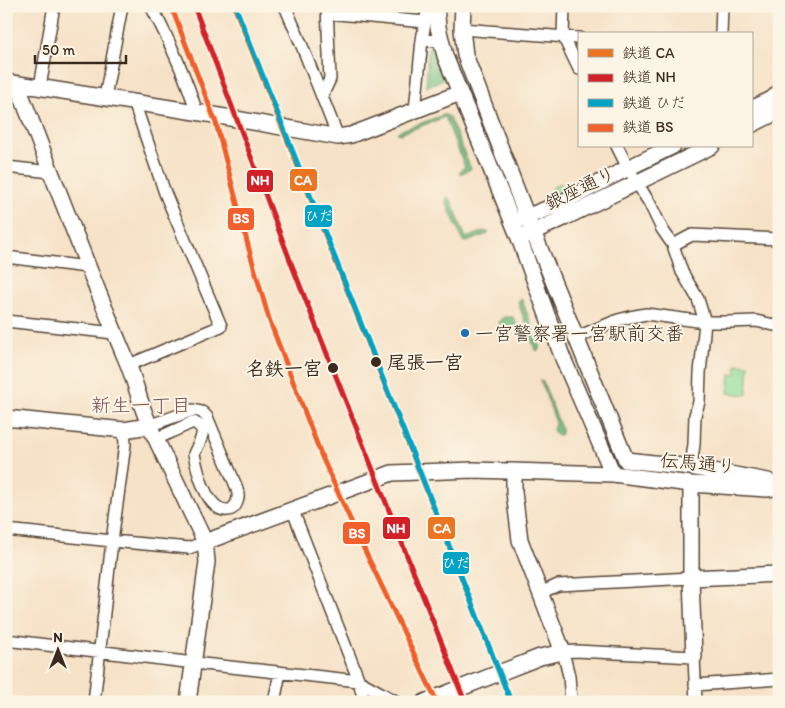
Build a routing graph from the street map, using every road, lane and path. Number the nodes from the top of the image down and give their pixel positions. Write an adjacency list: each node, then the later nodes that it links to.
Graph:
1 (54, 6): 20 (street)
2 (122, 6): 24 (street)
3 (151, 6): 27 (street)
4 (285, 6): 23 (street)
5 (428, 6): 11 (street)
6 (436, 6): 17 (street)
7 (463, 6): 12 (street)
8 (564, 6): 14 (street)
9 (722, 6): 13 (street)
10 (327, 9): 11 (street); 23 (street)
11 (425, 22): 16 (street)
12 (462, 29): 14 (street); 38 (street)
13 (721, 32)
14 (563, 36): 15 (street); 18 (street)
15 (578, 38)
16 (422, 40): 17 (street); 26 (street)
17 (441, 42): 22 (street)
18 (578, 67)
19 (12, 83): 20 (street); 36 (street)
20 (40, 87): 24 (street)
21 (779, 92): 29 (street)
22 (460, 93): 26 (street); 39 (street)
23 (322, 96): 30 (street)
24 (104, 97): 25 (street)
25 (134, 102): 27 (street); 51 (street)
26 (415, 110): 30 (street)
27 (197, 112): 30 (street)
28 (778, 112): 29 (street)
29 (753, 113)
30 (338, 137)
31 (618, 148): 35 (street)
32 (669, 148): 35 (street, 銀座通り)
33 (708, 148): 37 (street, 銀座通り)
34 (6, 167): 36 (street)
35 (628, 168): 37 (street); 38 (street, 銀座通り)
36 (52, 172): 45 (street)
37 (636, 183): 40 (street, 銀座通り); 43 (street)
38 (527, 217): 39 (street, 銀座通り); 40 (street)
39 (512, 222): 41 (street)
40 (534, 232): 41 (street, 銀座通り); 50 (street)
41 (519, 238): 58 (street)
42 (779, 239): 43 (street)
43 (673, 245): 47 (street)
44 (6, 257): 45 (street)
45 (87, 267): 49 (street)
46 (6, 321): 49 (street)
47 (705, 322): 48 (street); 50 (street); 56 (street)
48 (779, 326)
49 (114, 333): 51 (street)
50 (577, 337): 55 (street)
51 (129, 365): 54 (street)
52 (6, 418): 53 (street)
53 (124, 430): 54 (street); 63 (street)
54 (152, 432): 54 (street); 64 (street)
55 (626, 460): 56 (street, 伝馬通り); 58 (street)
56 (691, 467): 60 (street, 伝馬通り)
57 (514, 472): 58 (street, 伝馬通り); 61 (street, 伝馬通り); 67 (street)
58 (612, 474): 59 (street, 伝馬通り)
59 (692, 484): 60 (street, 伝馬通り); 66 (street)
60 (779, 486)
61 (293, 511): 64 (street, 伝馬通り); 75 (street)
62 (6, 530): 63 (street)
63 (112, 541): 64 (street); 69 (street)
64 (205, 542): 72 (street)
65 (779, 574): 66 (street)
66 (691, 578): 67 (street); 71 (street)
67 (540, 593): 70 (street)
68 (6, 640): 69 (street)
69 (100, 651): 72 (street); 77 (street)
70 (563, 652): 71 (street); 82 (street); 83 (street)
71 (694, 657): 76 (street)
72 (194, 663): 73 (street); 78 (street)
73 (280, 673): 75 (street); 79 (street)
74 (779, 680): 76 (street)
75 (359, 682): 80 (street); 81 (street)
76 (695, 685): 84 (street)
77 (94, 702)
78 (188, 702)
79 (274, 702)
80 (364, 702)
81 (398, 702)
82 (425, 702)
83 (571, 702)
84 (696, 702)

